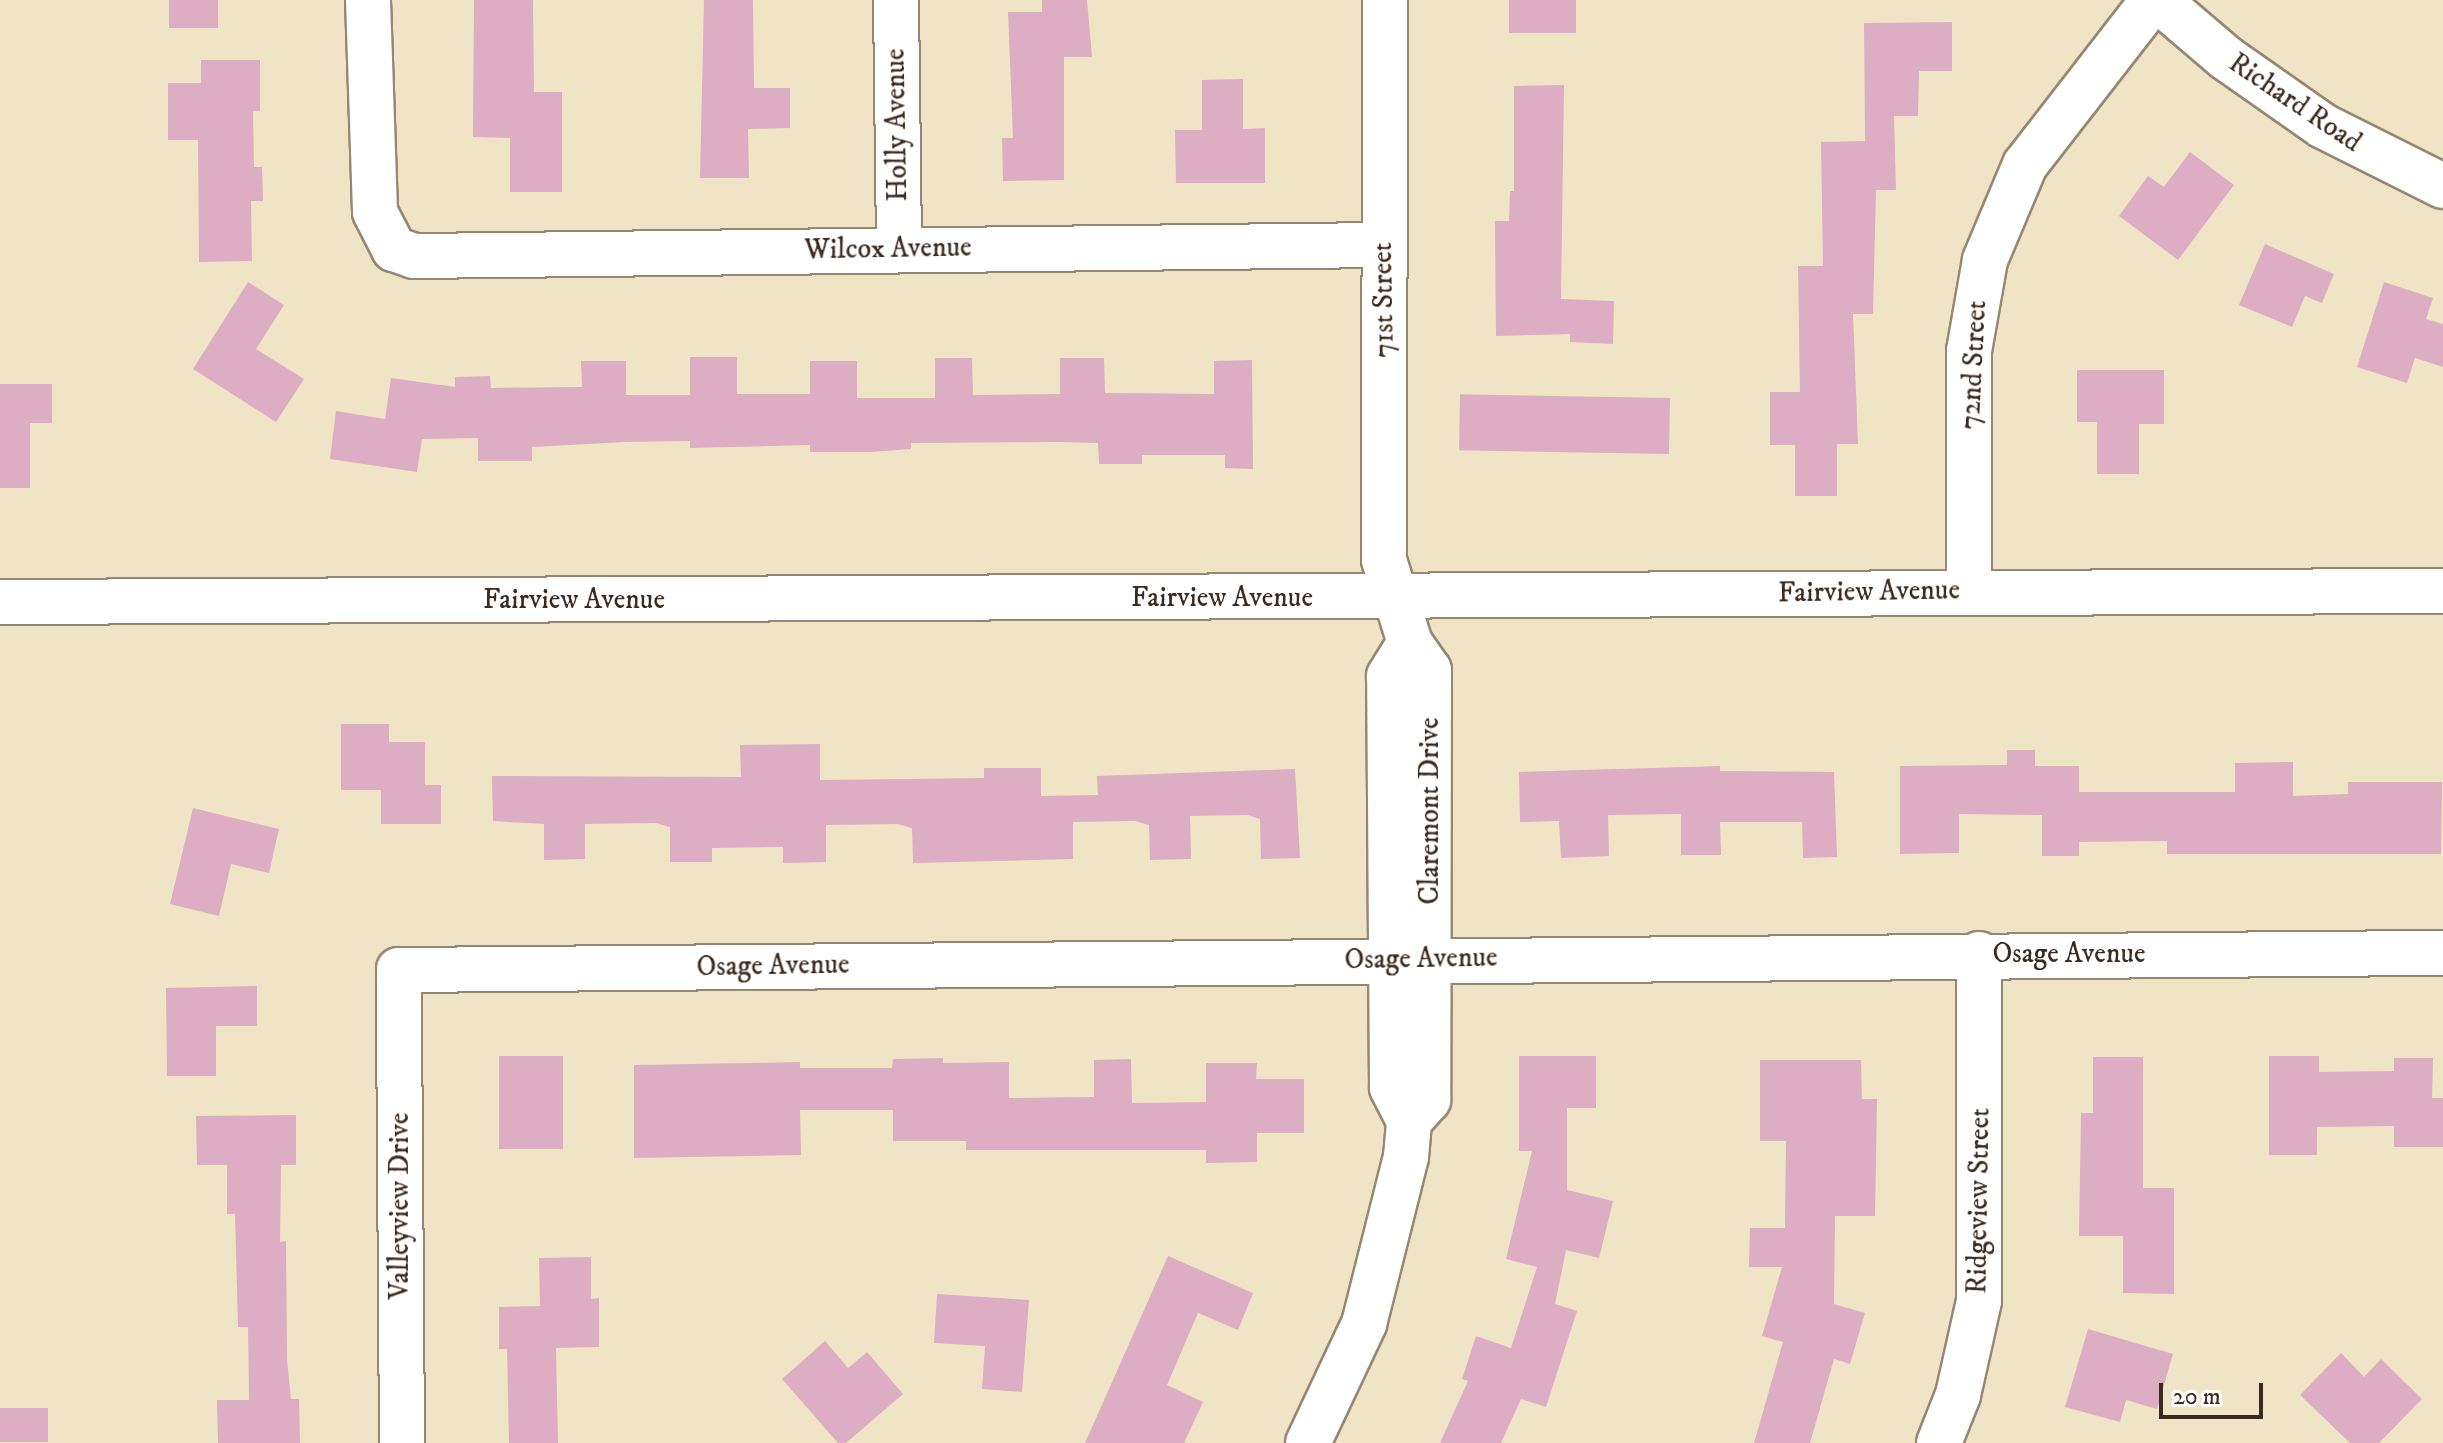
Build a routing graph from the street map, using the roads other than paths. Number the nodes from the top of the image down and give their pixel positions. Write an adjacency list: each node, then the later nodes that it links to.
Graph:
1 (368, 0): 7 (street, Wilcox Avenue)
2 (896, 0): 7 (street, Holly Avenue)
3 (1385, 0): 6 (street, 71st Street)
4 (2156, 0): 5 (street, Richard Road); 8 (street, 72nd Street)
5 (2443, 186)
6 (1384, 245): 7 (street, Wilcox Avenue); 10 (street, 71st Street)
7 (899, 249)
8 (1969, 591): 9 (street, Fairview Avenue); 10 (street, Fairview Avenue)
9 (2443, 591)
10 (1396, 598): 11 (street, Fairview Avenue); 14 (street, Claremont Drive)
11 (0, 602)
12 (2443, 953): 13 (street, Osage Avenue)
13 (1979, 954): 14 (street, Osage Avenue); 18 (street, Ridgeview Street)
14 (1411, 959): 15 (street, Osage Avenue); 17 (street, Claremont Drive)
15 (399, 970): 16 (street, Valleyview Drive)
16 (402, 1443)
17 (1308, 1443)
18 (1939, 1443)

